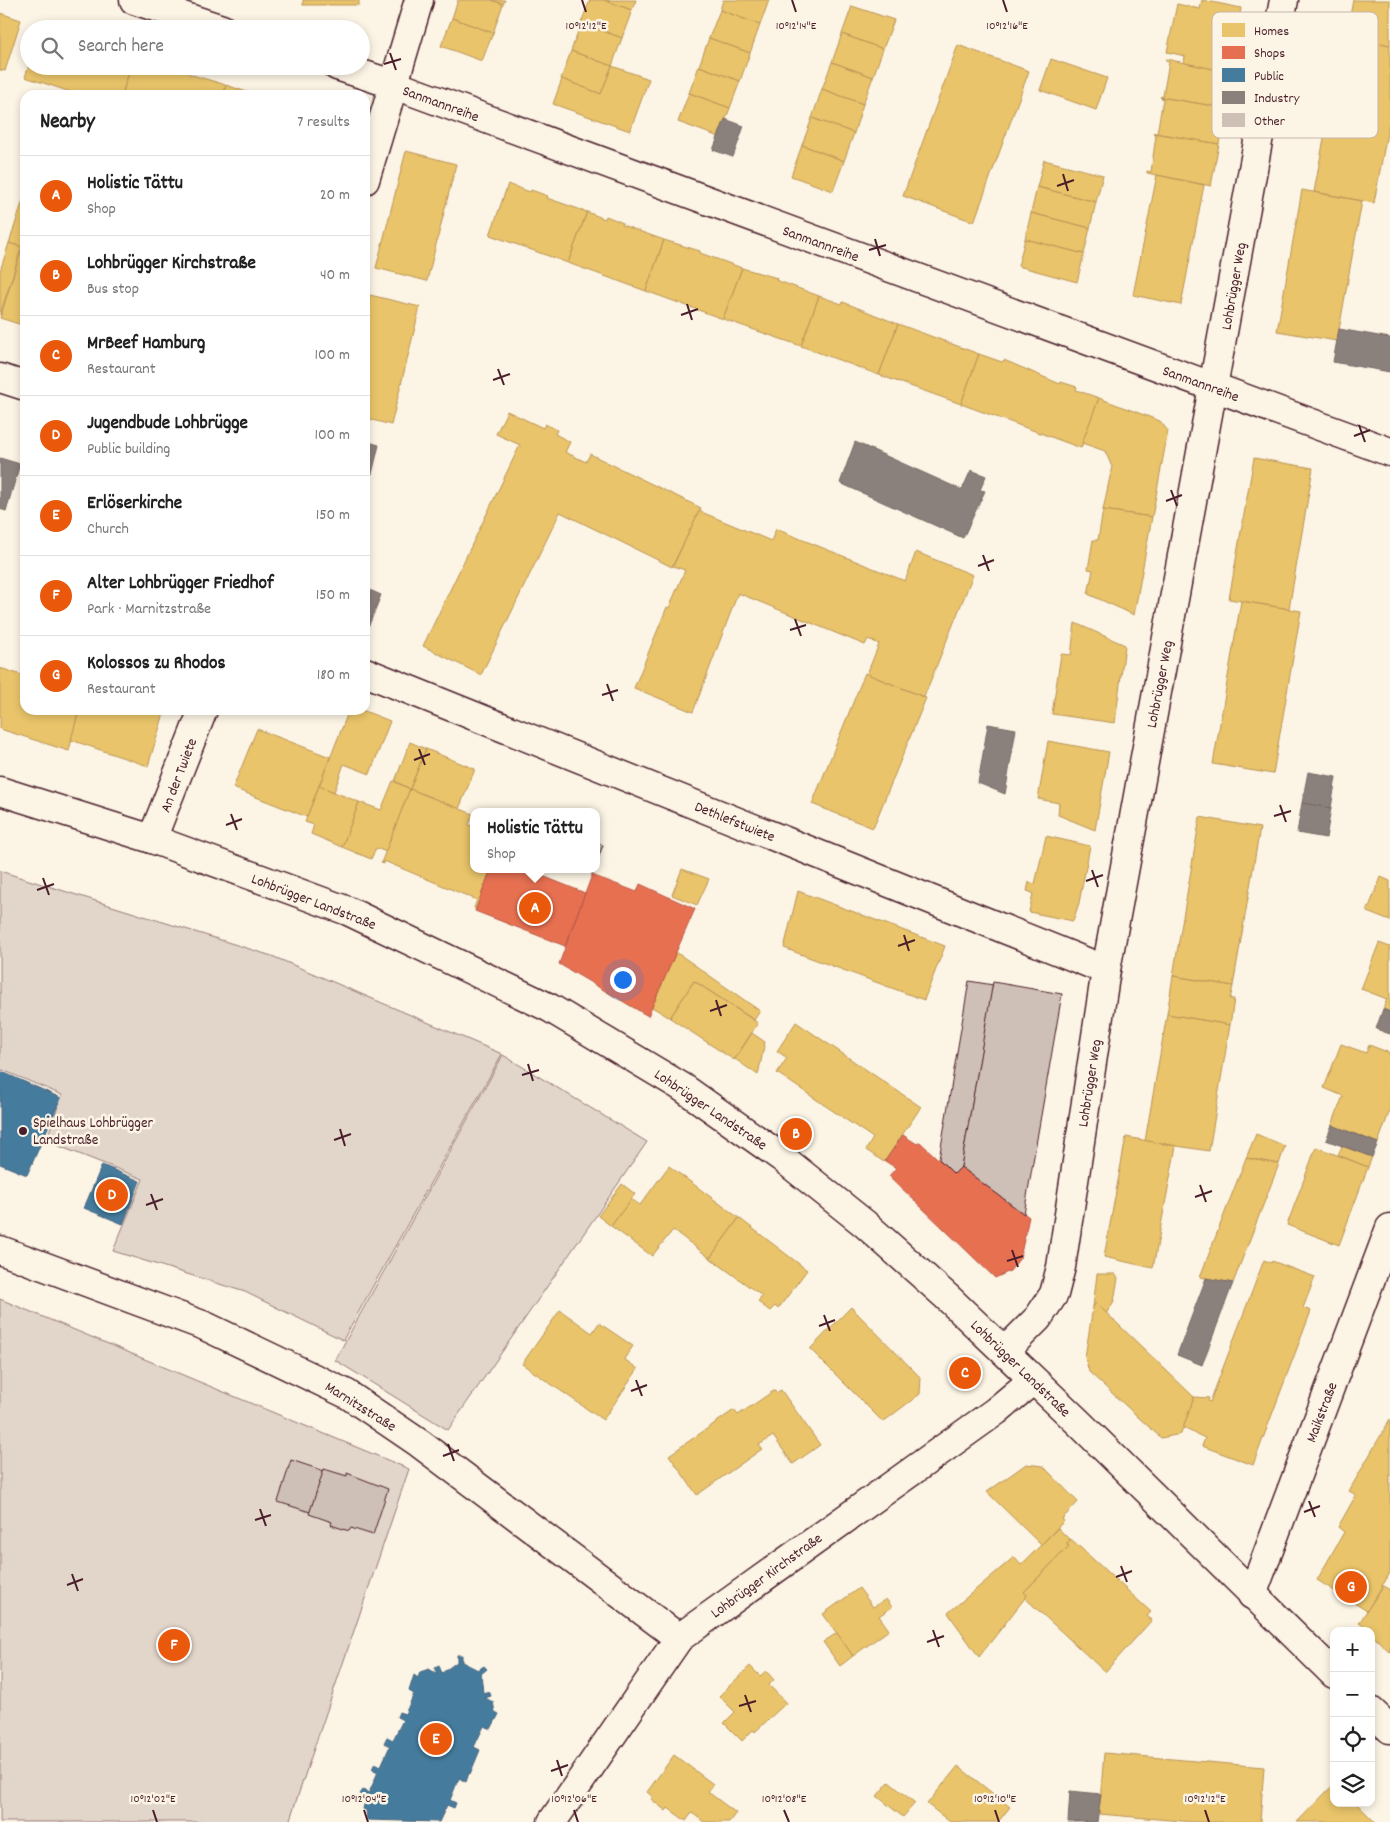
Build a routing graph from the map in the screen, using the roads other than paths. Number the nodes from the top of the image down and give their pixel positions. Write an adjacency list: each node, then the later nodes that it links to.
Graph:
1 (134, 0): 3 (street)
2 (419, 0): 5 (street)
3 (195, 20)
4 (364, 75): 5 (street, Sanmannreihe)
5 (392, 84): 7 (street); 10 (street, Sanmannreihe)
6 (1259, 138): 10 (street, Lohbrügger Weg)
7 (370, 162)
8 (0, 378): 9 (street)
9 (20, 384)
10 (1214, 388): 11 (street, Sanmannreihe); 16 (street, Lohbrügger Weg)
11 (1390, 452)
12 (370, 674): 16 (street, Dethlefstwiete)
13 (201, 715): 15 (street, An der Twiete)
14 (0, 791): 15 (street, Lohbrügger Landstraße)
15 (152, 839): 19 (street, Lohbrügger Landstraße)
16 (1106, 970): 19 (street, Lohbrügger Weg)
17 (1390, 1228): 21 (street, Maikstraße)
18 (0, 1250): 22 (street, Marnitzstraße)
19 (1005, 1351): 20 (street, Lohbrügger Landstraße)
20 (1034, 1380): 21 (street, Lohbrügger Landstraße); 22 (street, Lohbrügger Kirchstraße)
21 (1252, 1595): 23 (street, Lohbrügger Landstraße)
22 (678, 1638): 26 (street, Lohbrügger Kirchstraße)
23 (1332, 1672)
24 (1375, 1715): 25 (street)
25 (1390, 1729)
26 (552, 1822)

